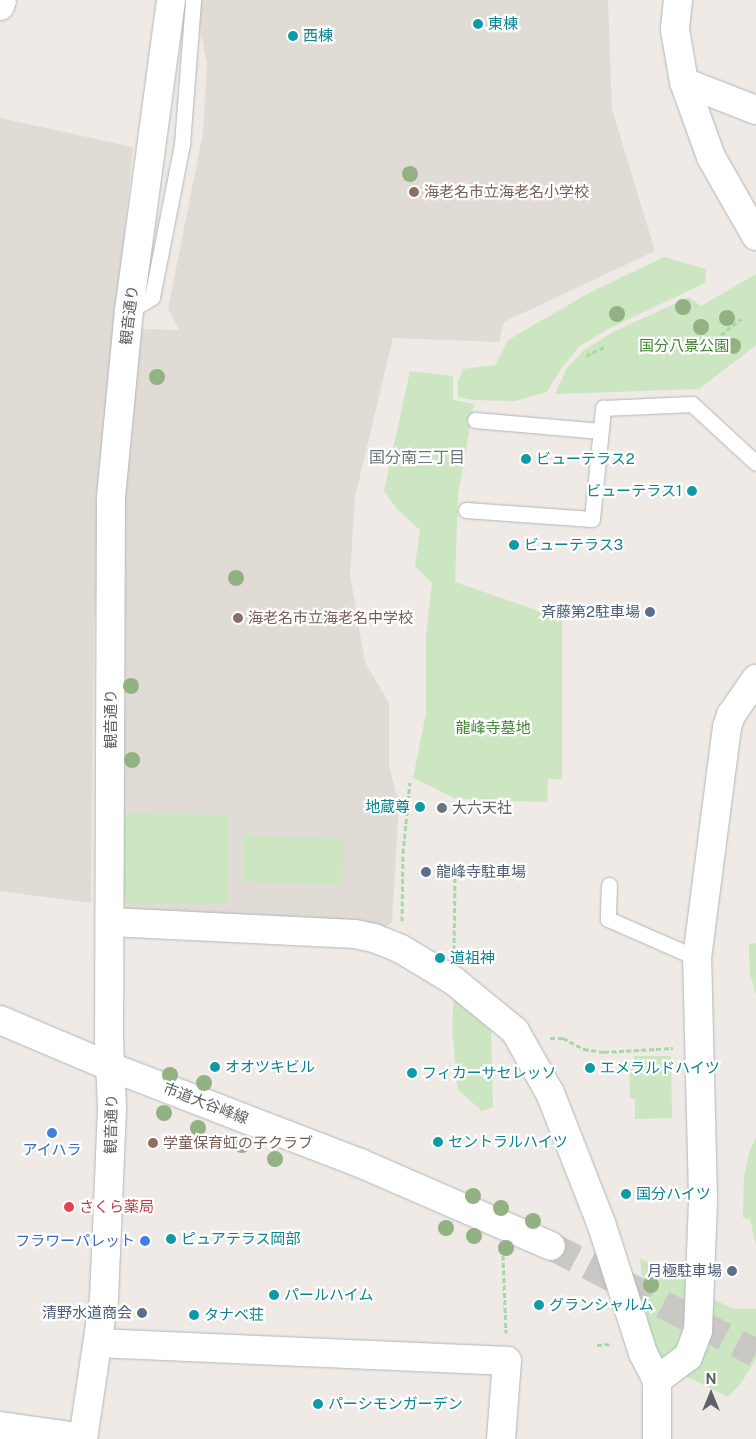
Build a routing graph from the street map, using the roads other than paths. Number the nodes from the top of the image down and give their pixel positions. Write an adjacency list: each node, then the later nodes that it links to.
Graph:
1 (2, 0): 5 (street)
2 (171, 0): 9 (street, 観音通り)
3 (193, 0): 9 (lane)
4 (678, 0): 6 (street)
5 (0, 6)
6 (684, 82): 7 (street); 8 (street)
7 (756, 110)
8 (756, 236)
9 (129, 311): 16 (street, 観音通り)
10 (475, 420): 11 (lane)
11 (601, 431): 12 (lane); 13 (lane)
12 (756, 464)
13 (466, 510)
14 (756, 679): 17 (street)
15 (609, 885): 17 (lane)
16 (111, 922): 19 (street, 観音通り); 22 (street)
17 (697, 958): 22 (street)
18 (0, 1020): 19 (street, 市道大谷峰線)
19 (111, 1067): 20 (street, 市道大谷峰線); 21 (street, 観音通り)
20 (551, 1246)
21 (99, 1343): 24 (street, 観音通り); 25 (street)
22 (657, 1380): 26 (street)
23 (0, 1426): 24 (street)
24 (83, 1439)
25 (501, 1439)
26 (657, 1439)

